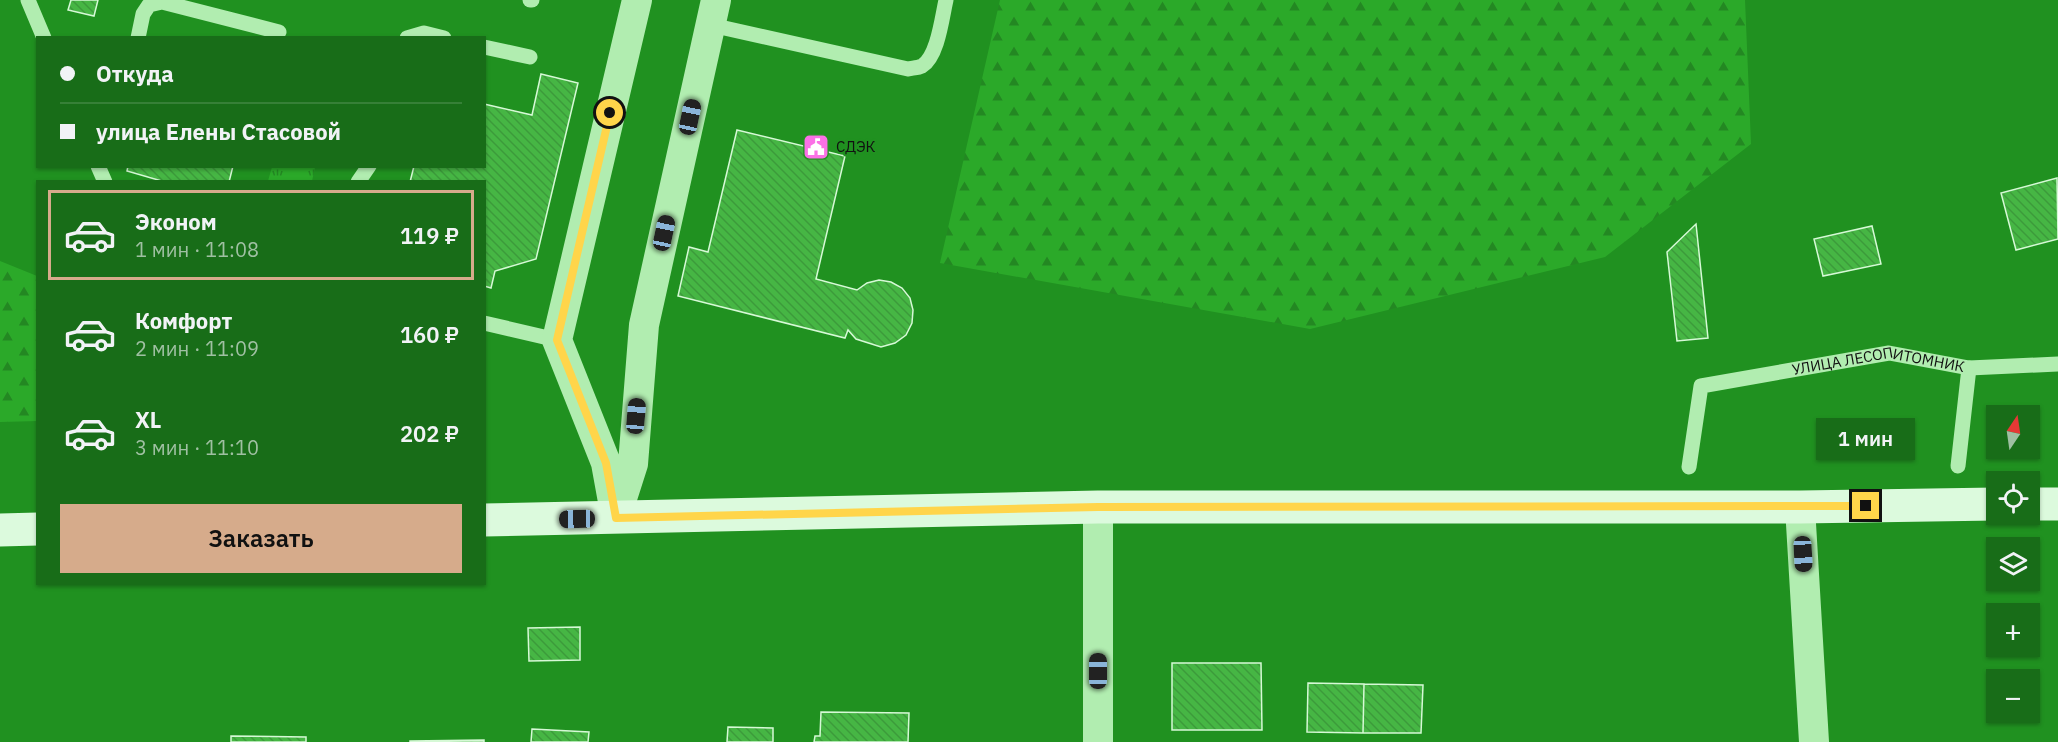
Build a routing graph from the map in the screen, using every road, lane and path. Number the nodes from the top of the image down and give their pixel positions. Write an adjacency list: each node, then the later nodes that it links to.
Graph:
1 (28, 0): 6 (lane)
2 (637, 0): 13 (street)
3 (946, 0): 4 (lane)
4 (714, 13): 23 (street)
5 (279, 32): 7 (lane)
6 (43, 36)
7 (138, 36)
8 (414, 36): 9 (lane)
9 (436, 36)
10 (486, 46): 11 (lane)
11 (530, 57)
12 (486, 323): 13 (lane)
13 (557, 340): 23 (street)
14 (2058, 364): 15 (lane, УЛИЦА ЛЕСОПИТОМНИК)
15 (1969, 368): 16 (lane); 17 (lane, УЛИЦА ЛЕСОПИТОМНИК)
16 (1958, 466)
17 (1689, 467)
18 (1986, 504): 22 (main road)
19 (2040, 504): 20 (main road)
20 (2058, 504)
21 (1098, 507): 22 (main road); 23 (main road); 27 (street)
22 (1800, 507): 28 (street)
23 (616, 518): 24 (main road)
24 (486, 520)
25 (36, 529): 26 (main road)
26 (0, 530)
27 (1098, 742)
28 (1814, 742)

